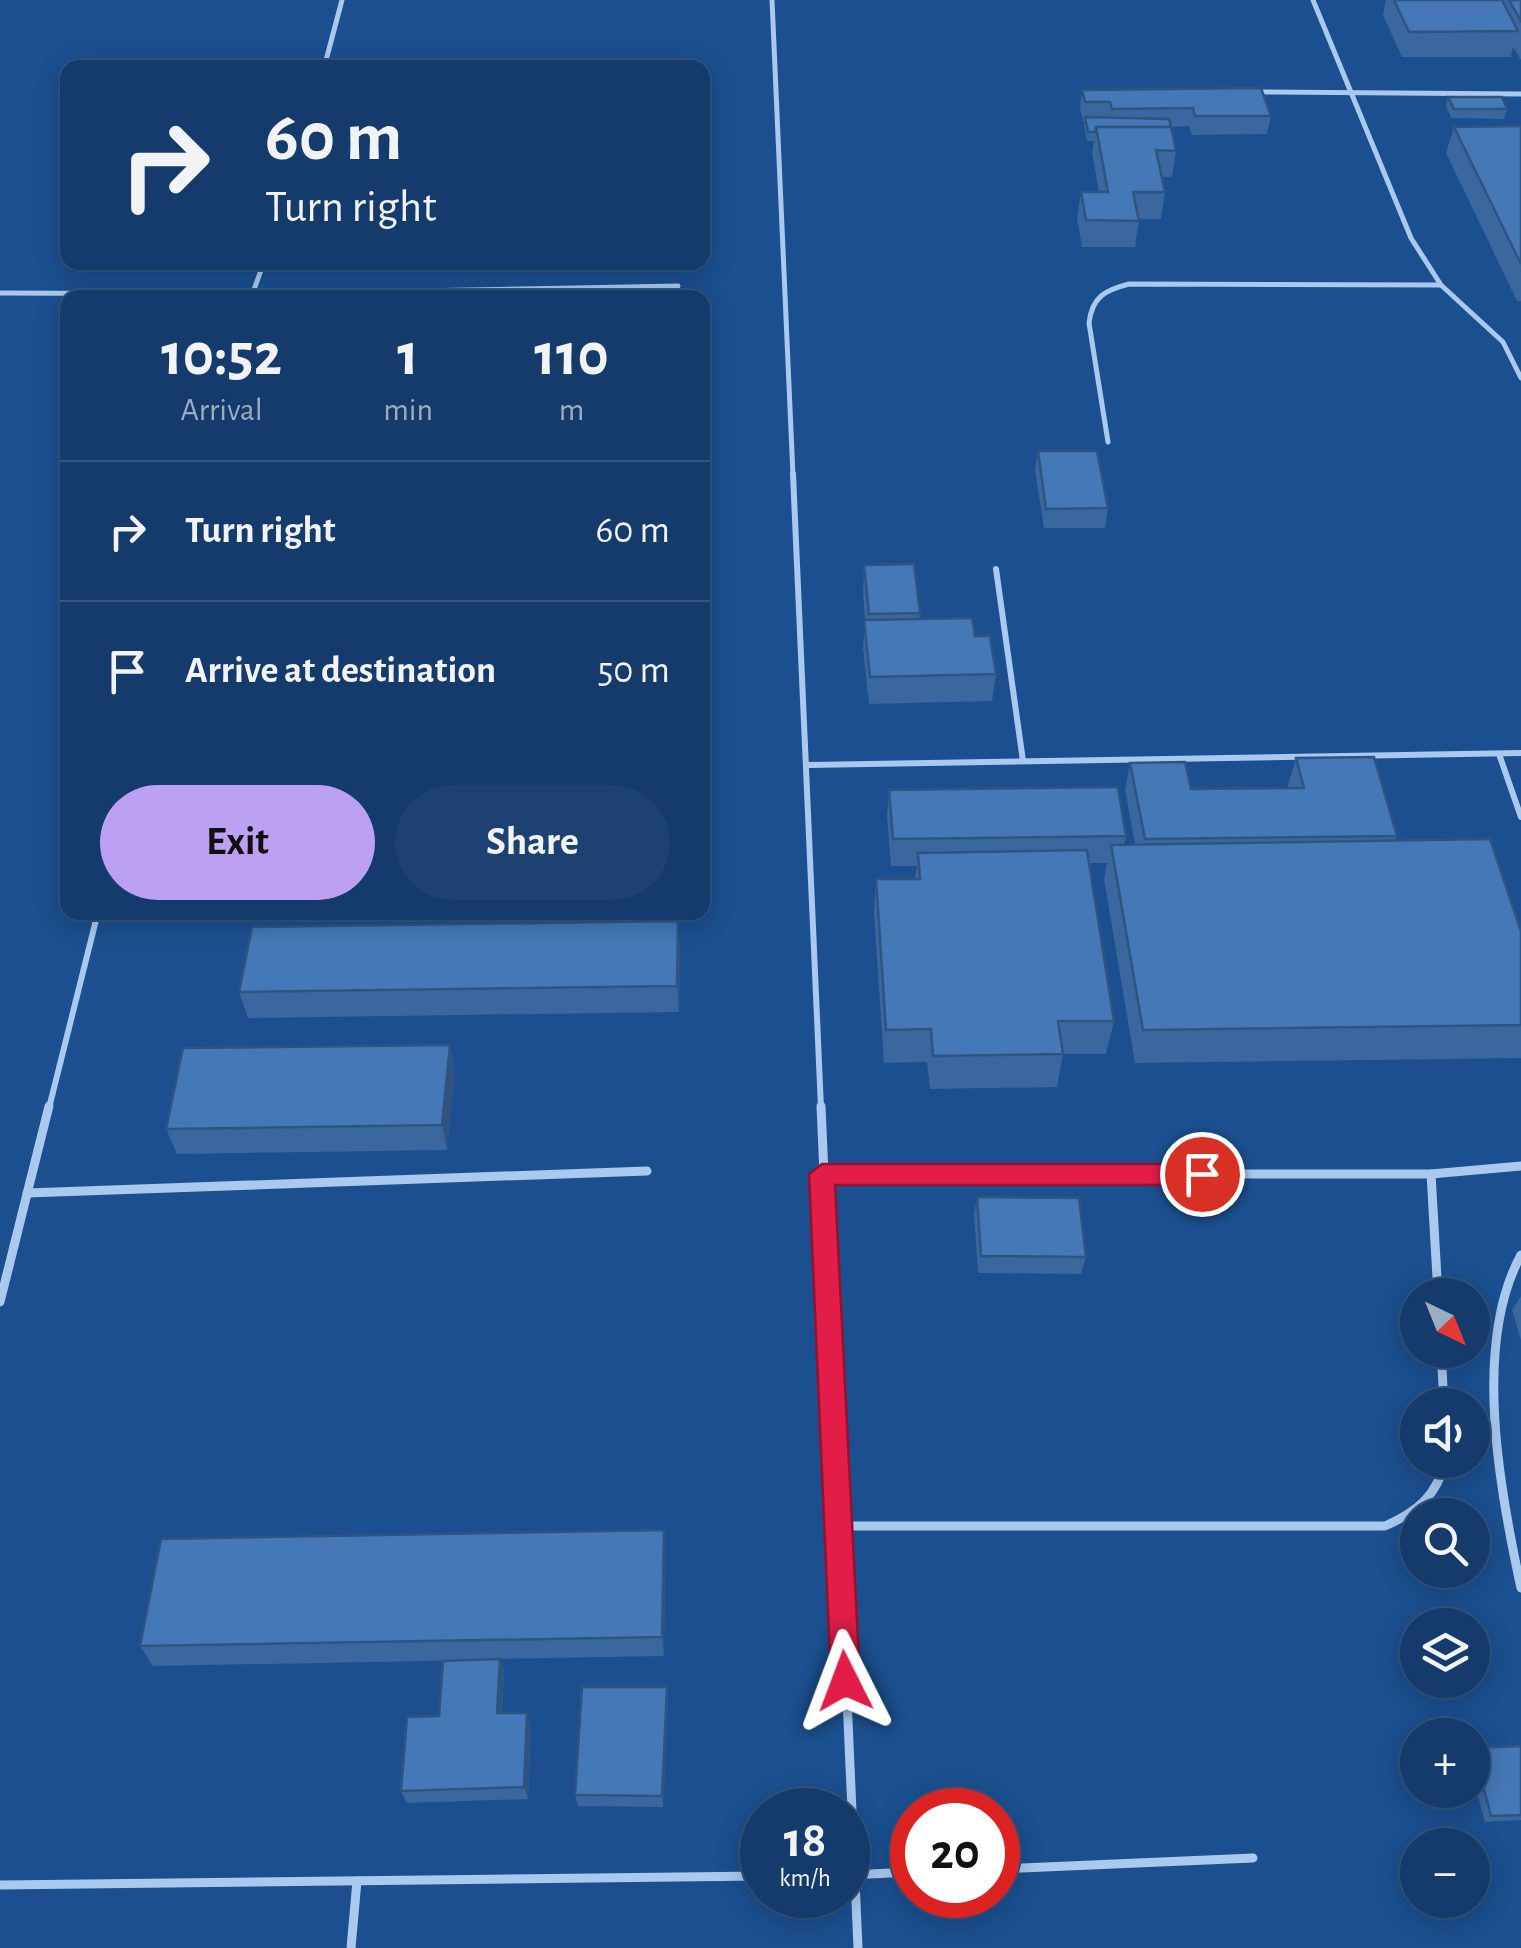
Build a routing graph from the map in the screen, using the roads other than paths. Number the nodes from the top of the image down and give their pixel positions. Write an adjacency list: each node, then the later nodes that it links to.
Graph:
1 (342, 0): 4 (lane)
2 (772, 0): 19 (lane)
3 (1313, 0): 6 (lane)
4 (326, 60)
5 (1255, 92): 6 (lane)
6 (1352, 92): 7 (lane); 8 (lane)
7 (1521, 94)
8 (1441, 285): 13 (lane); 14 (lane)
9 (678, 286): 10 (lane)
10 (508, 290)
11 (0, 293): 12 (lane)
12 (60, 294)
13 (1521, 378)
14 (1108, 442)
15 (996, 569): 18 (lane)
16 (1521, 753): 17 (lane)
17 (1499, 754): 18 (lane); 20 (lane)
18 (1023, 760): 19 (lane)
19 (809, 765): 24 (lane)
20 (1521, 817)
21 (96, 920): 26 (lane)
22 (1521, 1166): 25 (lane)
23 (647, 1170): 26 (lane)
24 (822, 1174): 25 (lane); 31 (lane)
25 (1431, 1174): 28 (lane)
26 (27, 1192): 29 (lane)
27 (1521, 1256): 32 (lane)
28 (1437, 1278)
29 (0, 1302)
30 (1443, 1478): 31 (lane)
31 (838, 1526): 33 (lane)
32 (1521, 1588)
33 (848, 1788)
34 (1253, 1858): 35 (lane)
35 (1020, 1868)
36 (740, 1876): 37 (lane)
37 (357, 1881): 38 (lane); 40 (lane)
38 (0, 1885)
39 (855, 1918): 41 (lane)
40 (351, 1948)
41 (858, 1948)

